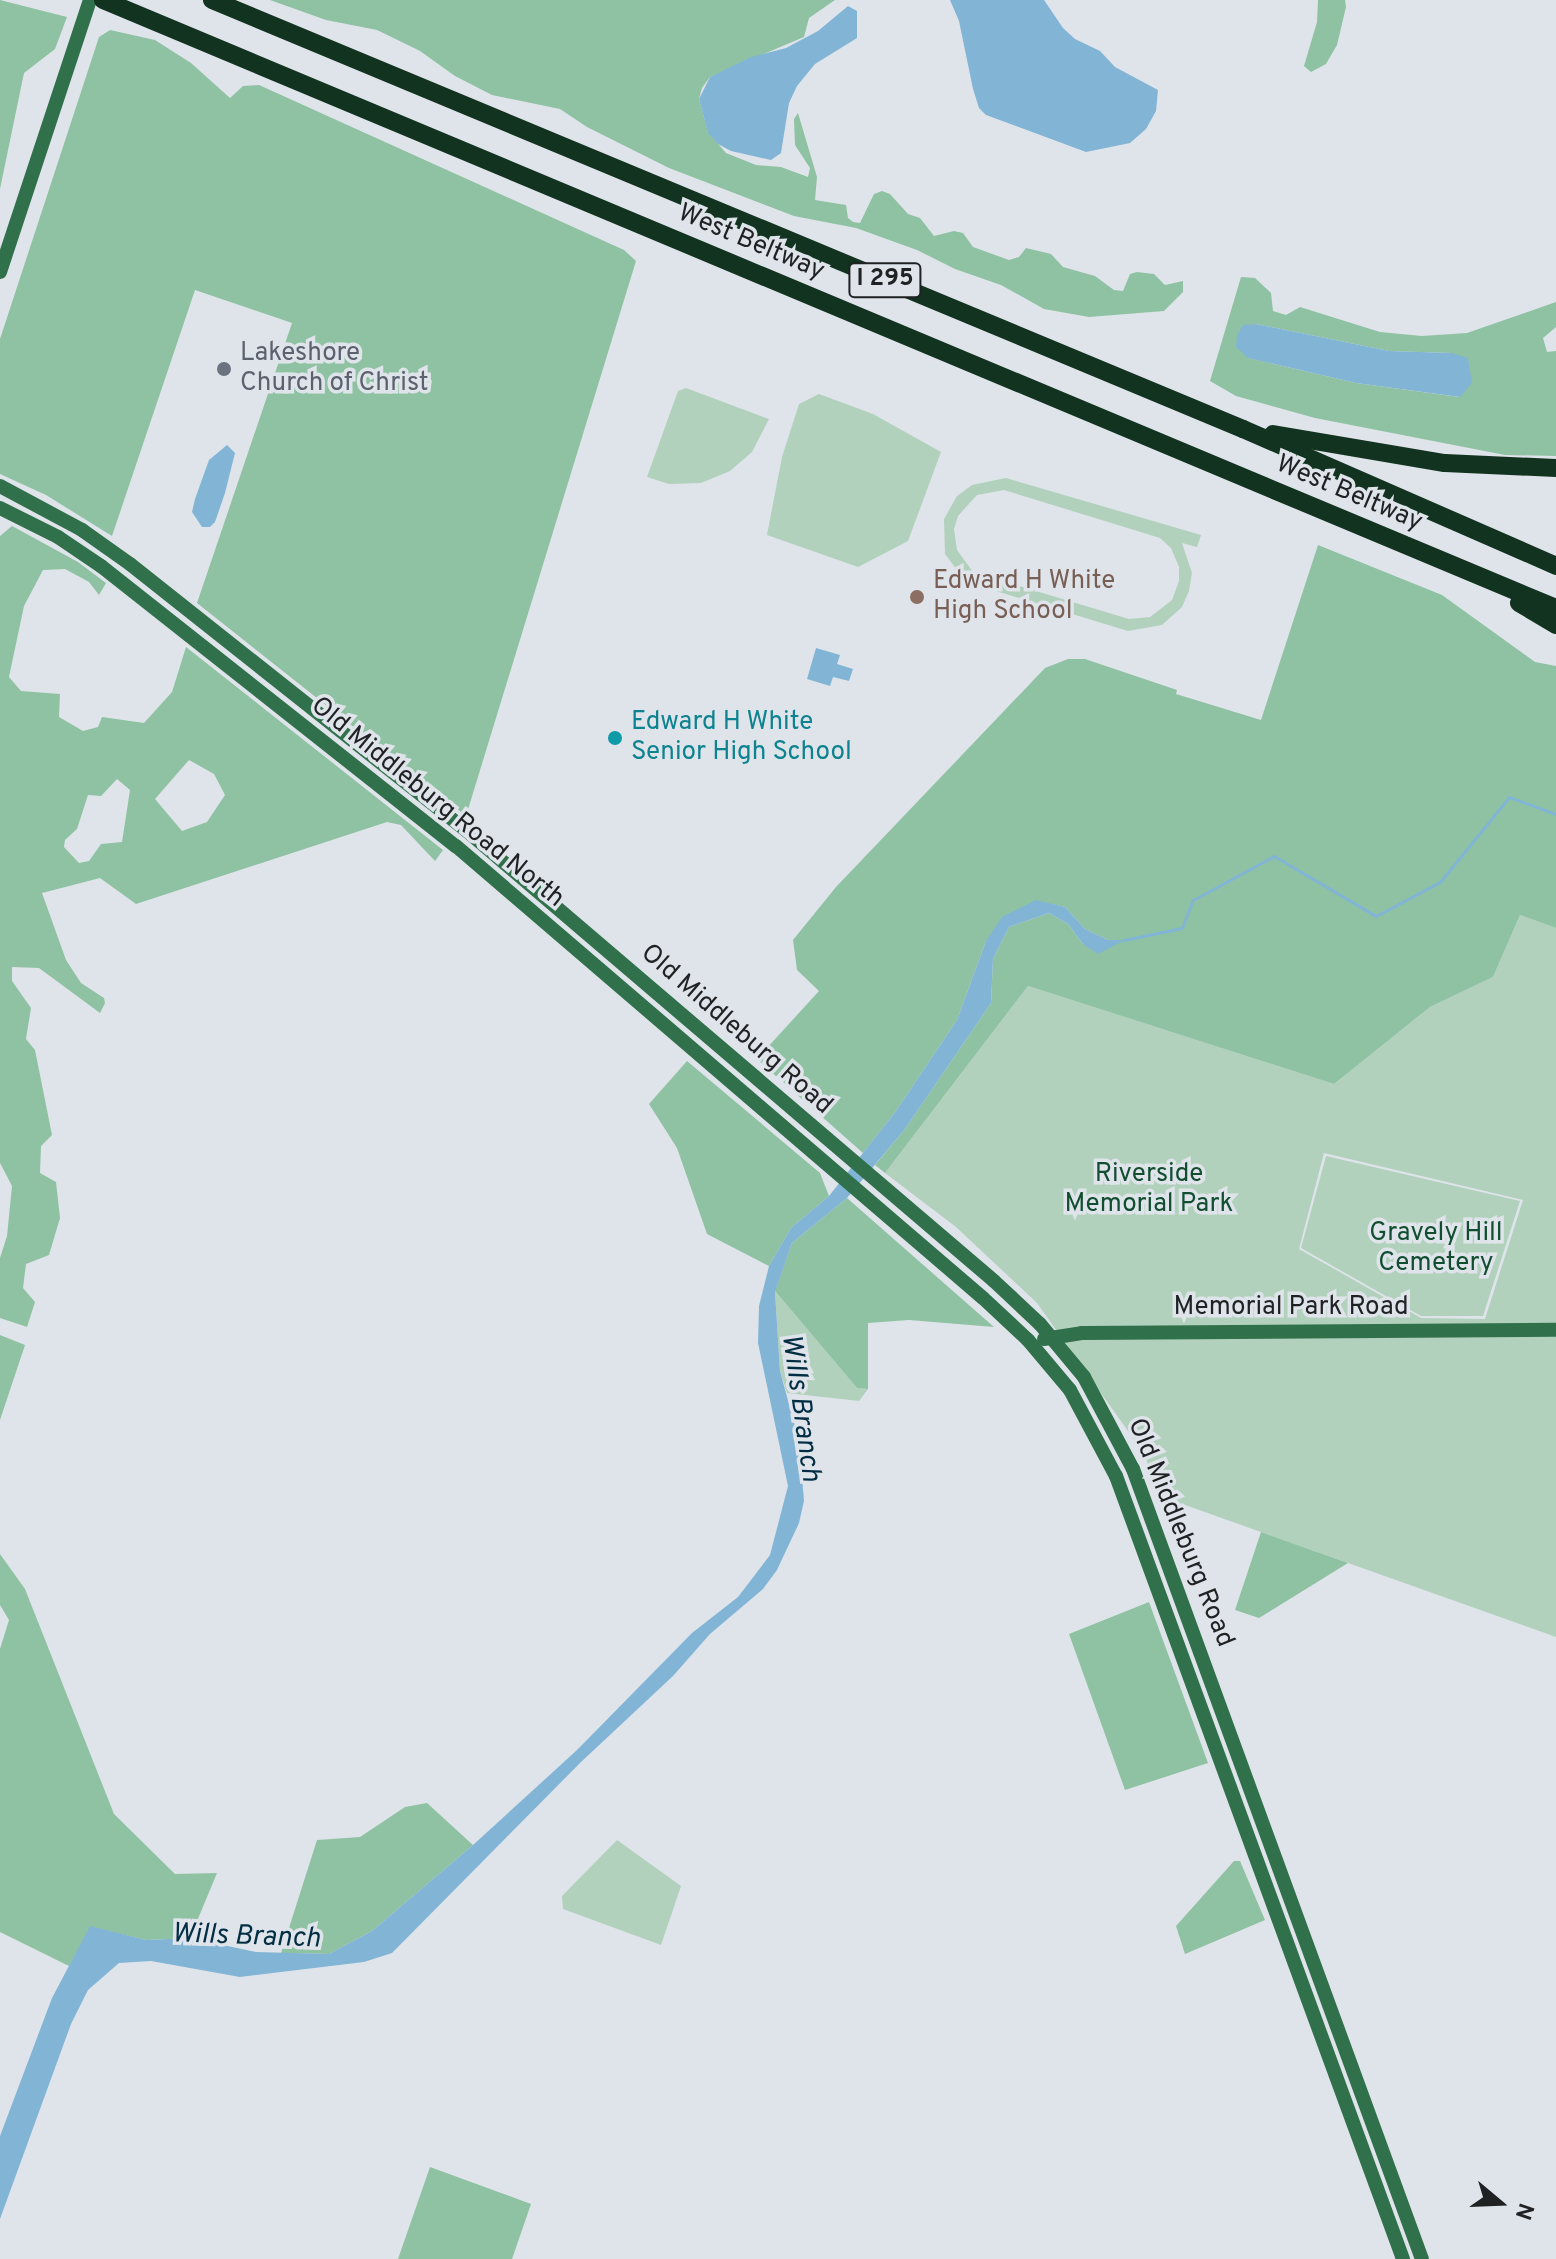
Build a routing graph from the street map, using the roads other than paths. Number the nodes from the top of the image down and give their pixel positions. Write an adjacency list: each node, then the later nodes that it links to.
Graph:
1 (90, 0): 4 (main road)
2 (103, 0): 10 (highway, West Beltway / I 295)
3 (212, 0): 5 (highway, West Beltway / I 295)
4 (0, 272)
5 (1243, 429): 6 (highway); 9 (highway, West Beltway / I 295)
6 (1556, 468)
7 (0, 486): 13 (main road, Old Middleburg Road North)
8 (0, 508): 14 (main road, Old Middleburg Road North)
9 (1556, 566)
10 (1465, 571): 11 (highway, West Beltway / I 295); 12 (highway)
11 (1556, 608)
12 (1556, 625)
13 (298, 697): 14 (main road); 15 (main road, Old Middleburg Road North)
14 (288, 713): 16 (main road, Old Middleburg Road North)
15 (467, 831): 17 (main road, Old Middleburg Road)
16 (823, 1163): 18 (main road, Old Middleburg Road)
17 (899, 1201): 18 (main road); 20 (main road, Old Middleburg Road)
18 (887, 1217): 21 (main road, Old Middleburg Road)
19 (1556, 1330): 20 (main road, Memorial Park Road)
20 (1051, 1338): 21 (main road, Memorial Park Road); 22 (main road, Old Middleburg Road)
21 (1028, 1340): 23 (main road, Old Middleburg Road)
22 (1198, 1642): 23 (main road); 24 (main road, Old Middleburg Road)
23 (1180, 1649): 25 (main road, Old Middleburg Road)
24 (1367, 2106): 25 (main road); 26 (main road, Old Middleburg Road)
25 (1350, 2114): 27 (main road, Old Middleburg Road)
26 (1417, 2255)
27 (1403, 2259)

